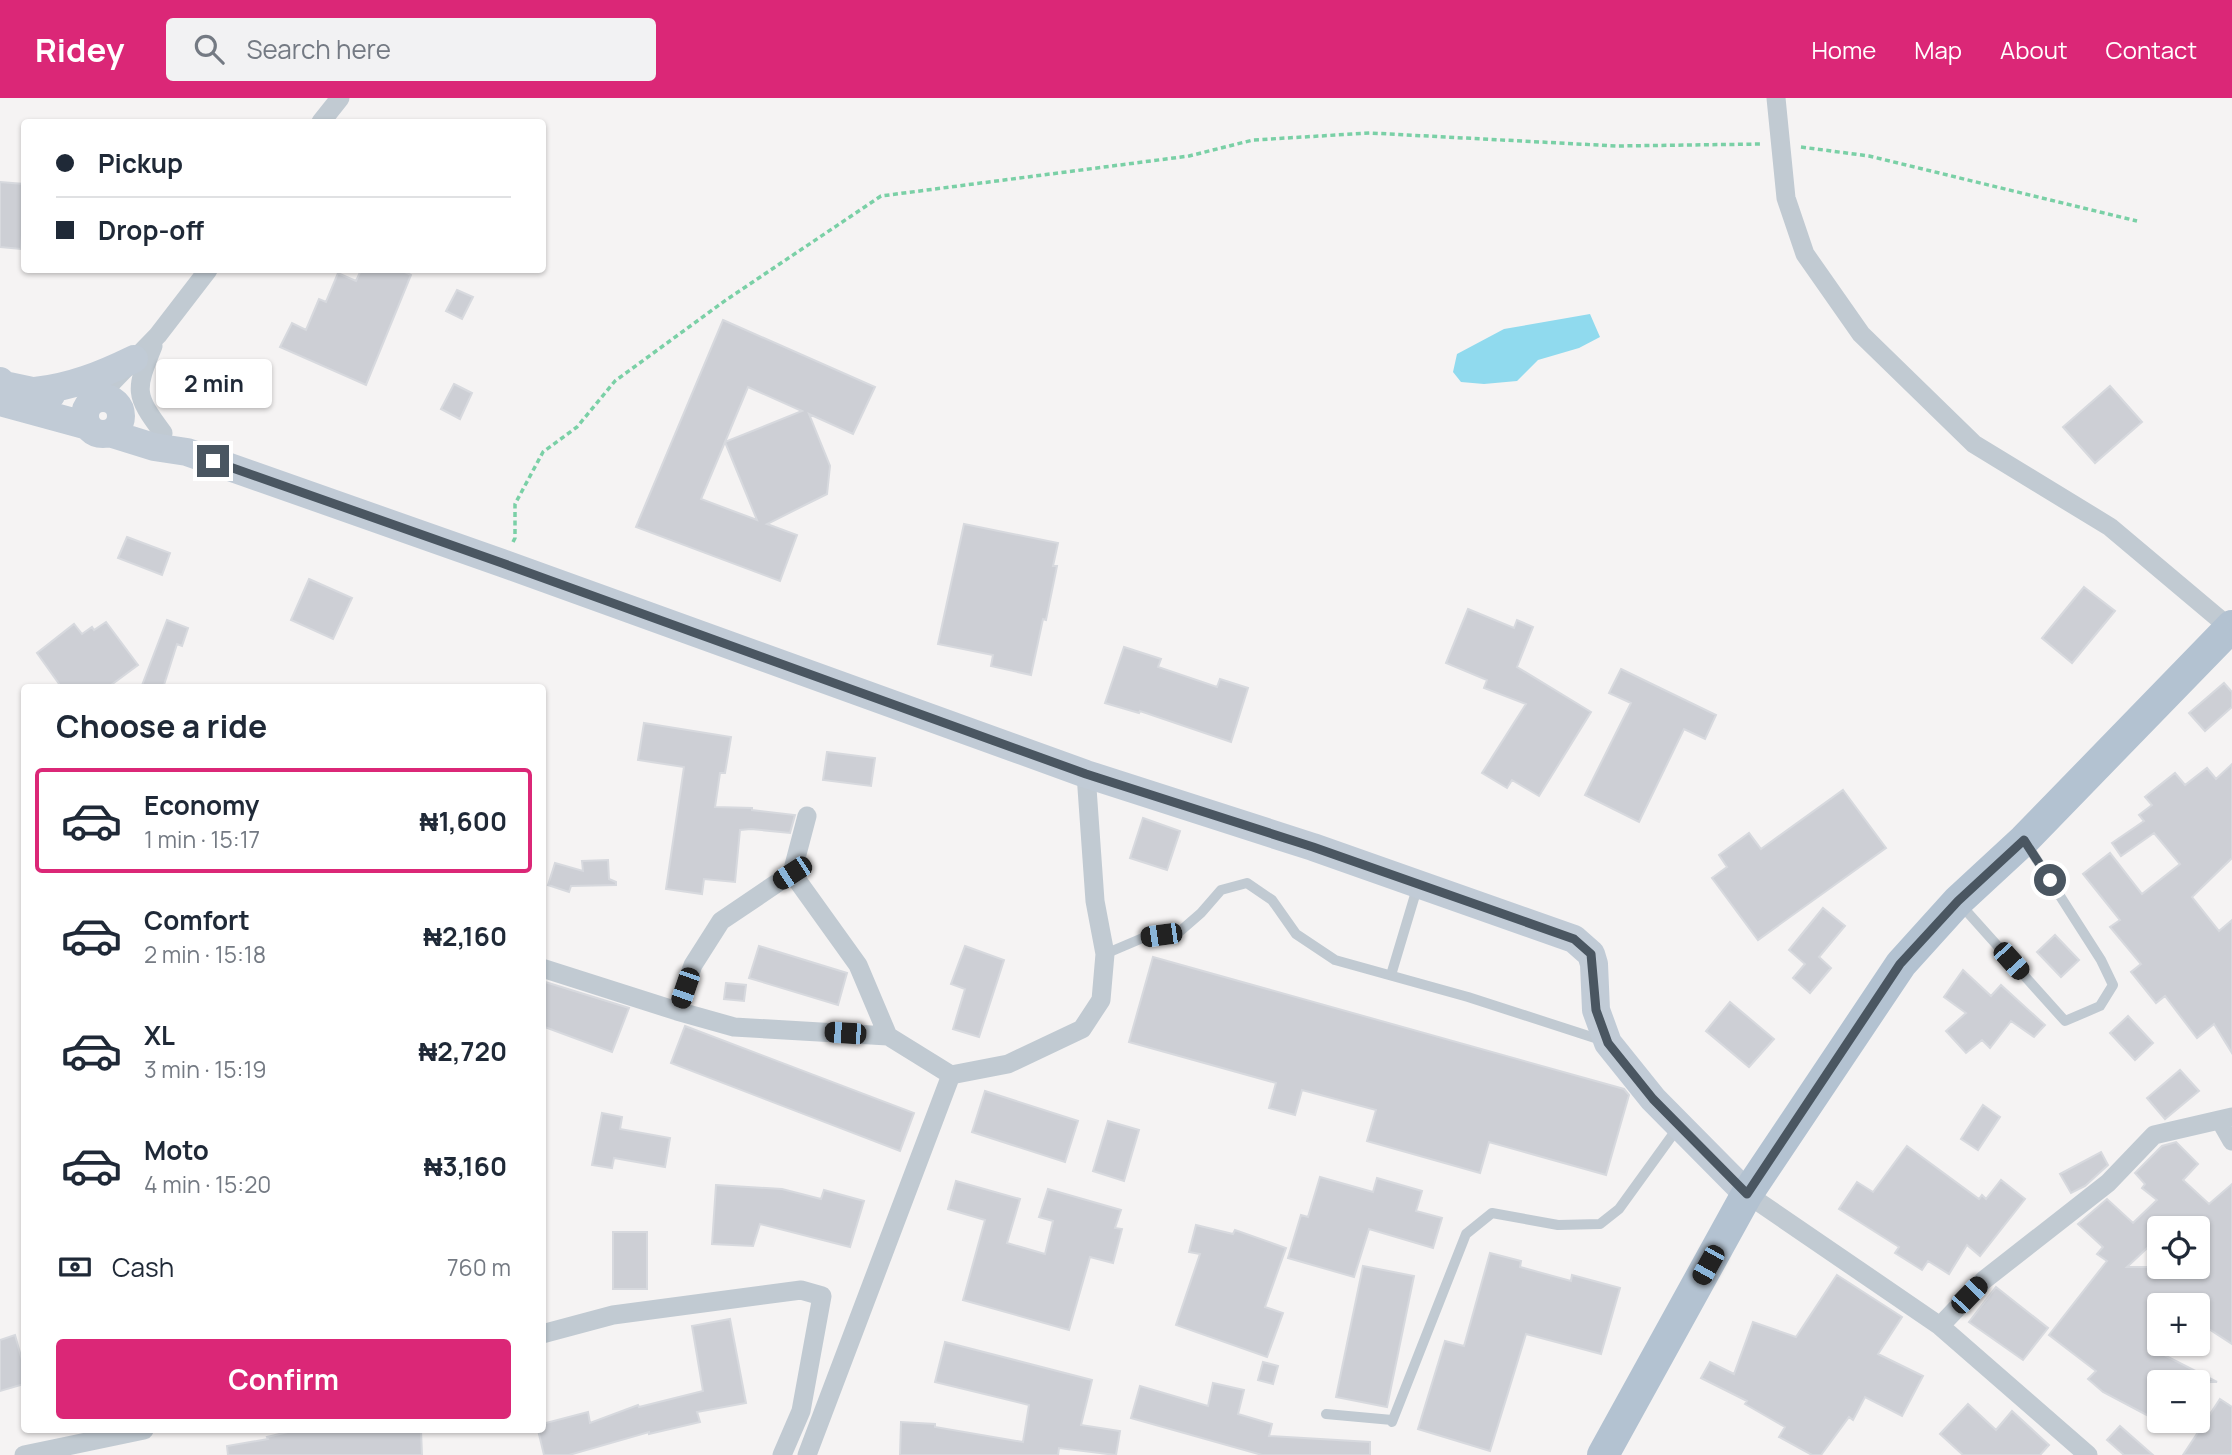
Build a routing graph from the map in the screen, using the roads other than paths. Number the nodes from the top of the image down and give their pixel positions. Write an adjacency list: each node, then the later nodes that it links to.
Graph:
1 (340, 98): 3 (street)
2 (1776, 98): 13 (street)
3 (323, 119)
4 (206, 273): 5 (street)
5 (158, 335): 6 (street); 11 (street)
6 (134, 359): 8 (street); 10 (street)
7 (0, 381): 8 (street)
8 (35, 391): 10 (street)
9 (0, 402): 10 (street)
10 (100, 416): 11 (street); 12 (street)
11 (163, 433): 12 (street)
12 (187, 452): 14 (street)
13 (2231, 627): 16 (main road)
14 (1086, 774): 18 (street); 20 (street)
15 (807, 816): 17 (street)
16 (2024, 840): 19 (main road); 19 (lane)
17 (792, 873): 23 (street); 24 (street)
18 (1419, 883): 22 (lane); 25 (street)
19 (1958, 901): 30 (main road)
20 (1105, 954): 22 (lane); 26 (street)
21 (546, 969): 23 (street)
22 (1391, 975): 25 (lane)
23 (677, 1011): 24 (street)
24 (888, 1036): 26 (street)
25 (1608, 1043): 28 (street)
26 (951, 1075): 37 (street)
27 (2226, 1118): 29 (street); 31 (street)
28 (1679, 1126): 30 (street); 33 (lane)
29 (2232, 1140)
30 (1747, 1194): 31 (street); 38 (main road)
31 (1940, 1326): 39 (street)
32 (546, 1333): 36 (street)
33 (1326, 1415)
34 (130, 1433): 35 (street)
35 (24, 1455)
36 (782, 1455)
37 (807, 1455)
38 (1603, 1455)
39 (2088, 1455)

